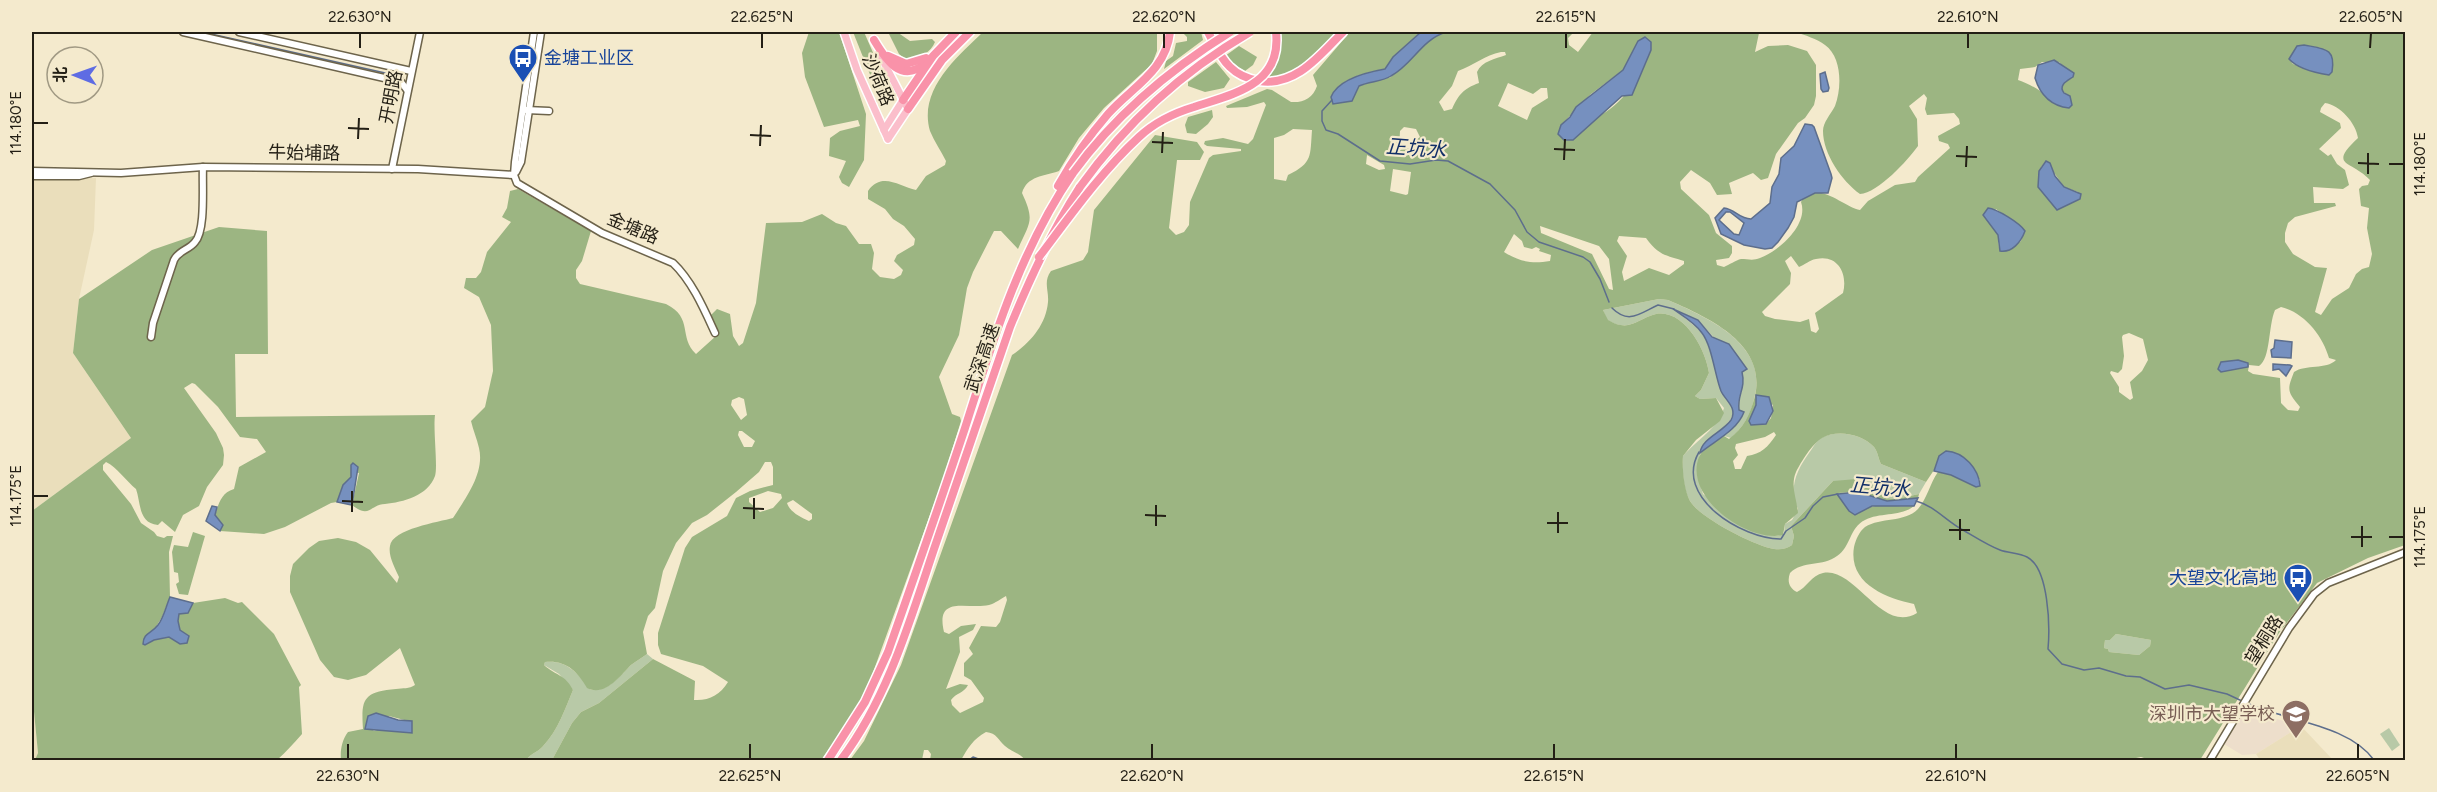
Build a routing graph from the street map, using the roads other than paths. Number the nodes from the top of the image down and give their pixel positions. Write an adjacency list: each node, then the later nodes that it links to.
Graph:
1 (183, 32): 18 (main road)
2 (239, 32): 17 (main road)
3 (420, 32): 17 (main road, 开明路)
4 (534, 32): 21 (main road)
5 (541, 32): 21 (main road)
6 (844, 32): 23 (main road, 沙荷路)
7 (956, 32): 16 (highway)
8 (970, 32): 20 (highway)
9 (1170, 32): 30 (highway)
10 (1208, 32): 14 (highway)
11 (1230, 32): 30 (highway, 武深高速, bridge)
12 (1250, 32): 31 (highway, 武深高速, bridge)
13 (1276, 32): 31 (highway, bridge)
14 (1343, 32)
15 (872, 36): 16 (highway); 19 (main road, 沙荷路)
16 (935, 53): 19 (highway)
17 (411, 71): 18 (main road, 开明路)
18 (407, 90): 25 (main road, 开明路)
19 (903, 100): 20 (main road, 沙荷路); 23 (main road)
20 (908, 109): 23 (main road, 沙荷路)
21 (526, 110): 22 (main road); 29 (main road)
22 (549, 111)
23 (884, 130)
24 (203, 167): 25 (main road, 牛始埔路); 27 (main road, 牛始埔路); 33 (main road)
25 (392, 169): 29 (main road, 牛始埔路)
26 (32, 171): 27 (main road, 牛始埔路)
27 (93, 173): 28 (main road, 牛始埔路)
28 (32, 176)
29 (514, 176): 32 (main road, 金塘路)
30 (1036, 236): 35 (highway, 武深高速)
31 (1039, 257): 36 (highway, 武深高速)
32 (715, 333)
33 (151, 337)
34 (2406, 552): 37 (main road, 望桐路)
35 (828, 760)
36 (842, 760)
37 (2210, 760)

